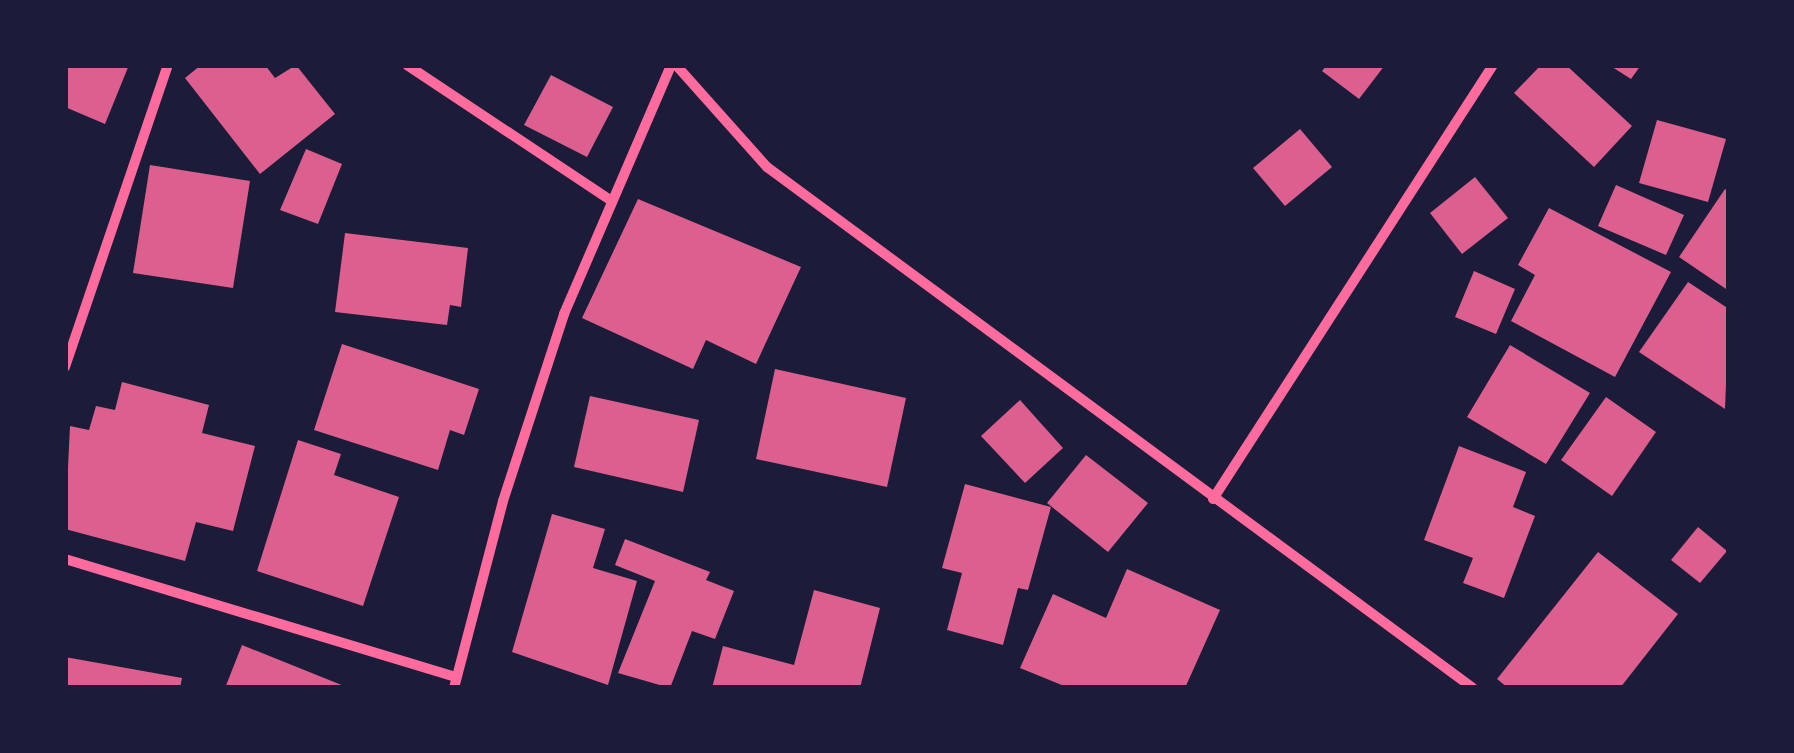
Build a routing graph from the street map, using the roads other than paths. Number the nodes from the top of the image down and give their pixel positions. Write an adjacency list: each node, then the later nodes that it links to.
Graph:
1 (168, 65): 6 (street)
2 (407, 65): 5 (street)
3 (674, 65): 5 (street); 7 (street)
4 (1493, 65): 7 (street)
5 (612, 202): 9 (street)
6 (65, 367)
7 (1213, 499): 10 (street)
8 (65, 559): 9 (street)
9 (455, 683)
10 (1473, 688)

